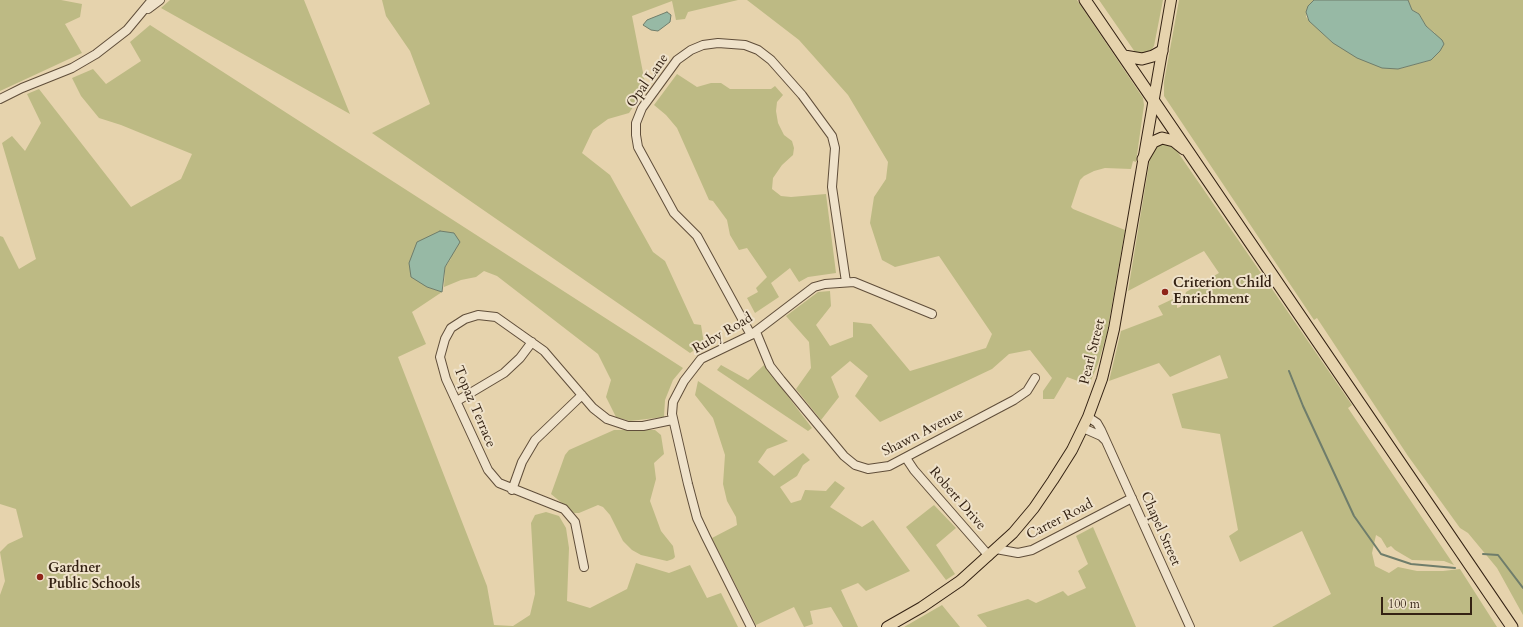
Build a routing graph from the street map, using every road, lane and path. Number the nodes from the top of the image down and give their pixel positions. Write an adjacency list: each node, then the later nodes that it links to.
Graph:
1 (152, 0): 5 (street)
2 (160, 0): 5 (street)
3 (1086, 0): 7 (highway)
4 (1171, 0): 6 (main road, Pearl Street)
5 (140, 16): 8 (street)
6 (1162, 51): 7 (highway); 9 (main road, Pearl Street)
7 (1124, 56): 9 (highway)
8 (0, 99)
9 (1154, 99): 10 (highway); 11 (main road, Pearl Street)
10 (1191, 154): 11 (highway); 31 (highway)
11 (1143, 159): 19 (main road, Pearl Street)
12 (846, 282): 13 (street, Ruby Road); 14 (street, Ruby Road); 14 (street, Opal Lane)
13 (932, 314)
14 (753, 333): 20 (street, Ruby Road); 23 (street, Shawn Avenue)
15 (532, 342): 17 (street, Topaz Terrace); 18 (street); 18 (street, Topaz Terrace)
16 (1035, 378): 23 (street, Shawn Avenue)
17 (582, 396): 20 (street, Topaz Terrace); 24 (street)
18 (457, 401): 24 (street, Topaz Terrace)
19 (1088, 418): 21 (main road, Pearl Street); 22 (street, Chapel Street)
20 (672, 420): 28 (street, Ruby Road)
21 (1083, 428): 22 (street); 26 (main road, Pearl Street)
22 (1106, 441): 25 (street, Chapel Street)
23 (906, 458): 26 (street, Robert Drive)
24 (512, 490): 27 (street, Topaz Terrace)
25 (1132, 498): 26 (street, Carter Road); 30 (street, Chapel Street)
26 (993, 552): 29 (main road, Pearl Street)
27 (584, 567)
28 (751, 627)
29 (887, 627)
30 (1190, 627)
31 (1512, 627)

